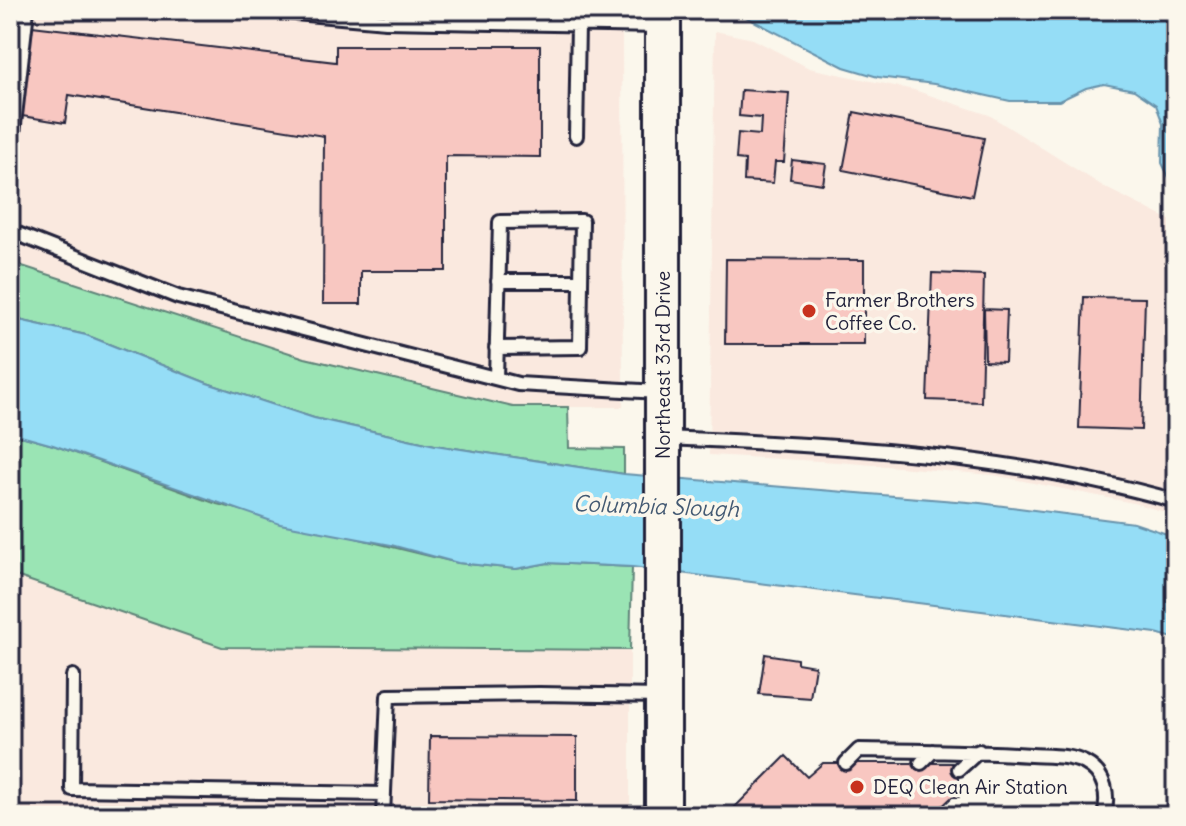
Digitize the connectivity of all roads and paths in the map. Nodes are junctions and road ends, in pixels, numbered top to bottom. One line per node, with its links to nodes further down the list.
1 (27, 10): 6 (lane)
2 (261, 10): 4 (lane)
3 (663, 18): 4 (lane); 12 (main road, Northeast 33rd Drive)
4 (578, 25): 5 (lane)
5 (576, 136)
6 (10, 160)
7 (10, 231): 11 (lane)
8 (498, 281): 9 (lane); 9 (lane); 10 (lane)
9 (581, 281): 10 (lane)
10 (496, 348): 11 (lane)
11 (496, 378): 12 (lane)
12 (664, 393): 13 (main road, Northeast 33rd Drive)
13 (664, 446): 14 (lane); 16 (main road, Northeast 33rd Drive)
14 (1176, 501)
15 (73, 676): 24 (lane)
16 (663, 696): 24 (lane); 26 (main road, Northeast 33rd Drive)
17 (899, 751): 18 (lane); 20 (lane); 21 (lane)
18 (933, 751): 19 (lane); 22 (lane)
19 (979, 751): 23 (lane); 27 (lane)
20 (846, 763)
21 (885, 763)
22 (921, 763)
23 (959, 769)
24 (384, 794): 25 (lane)
25 (383, 816)
26 (663, 816)
27 (1104, 816)

